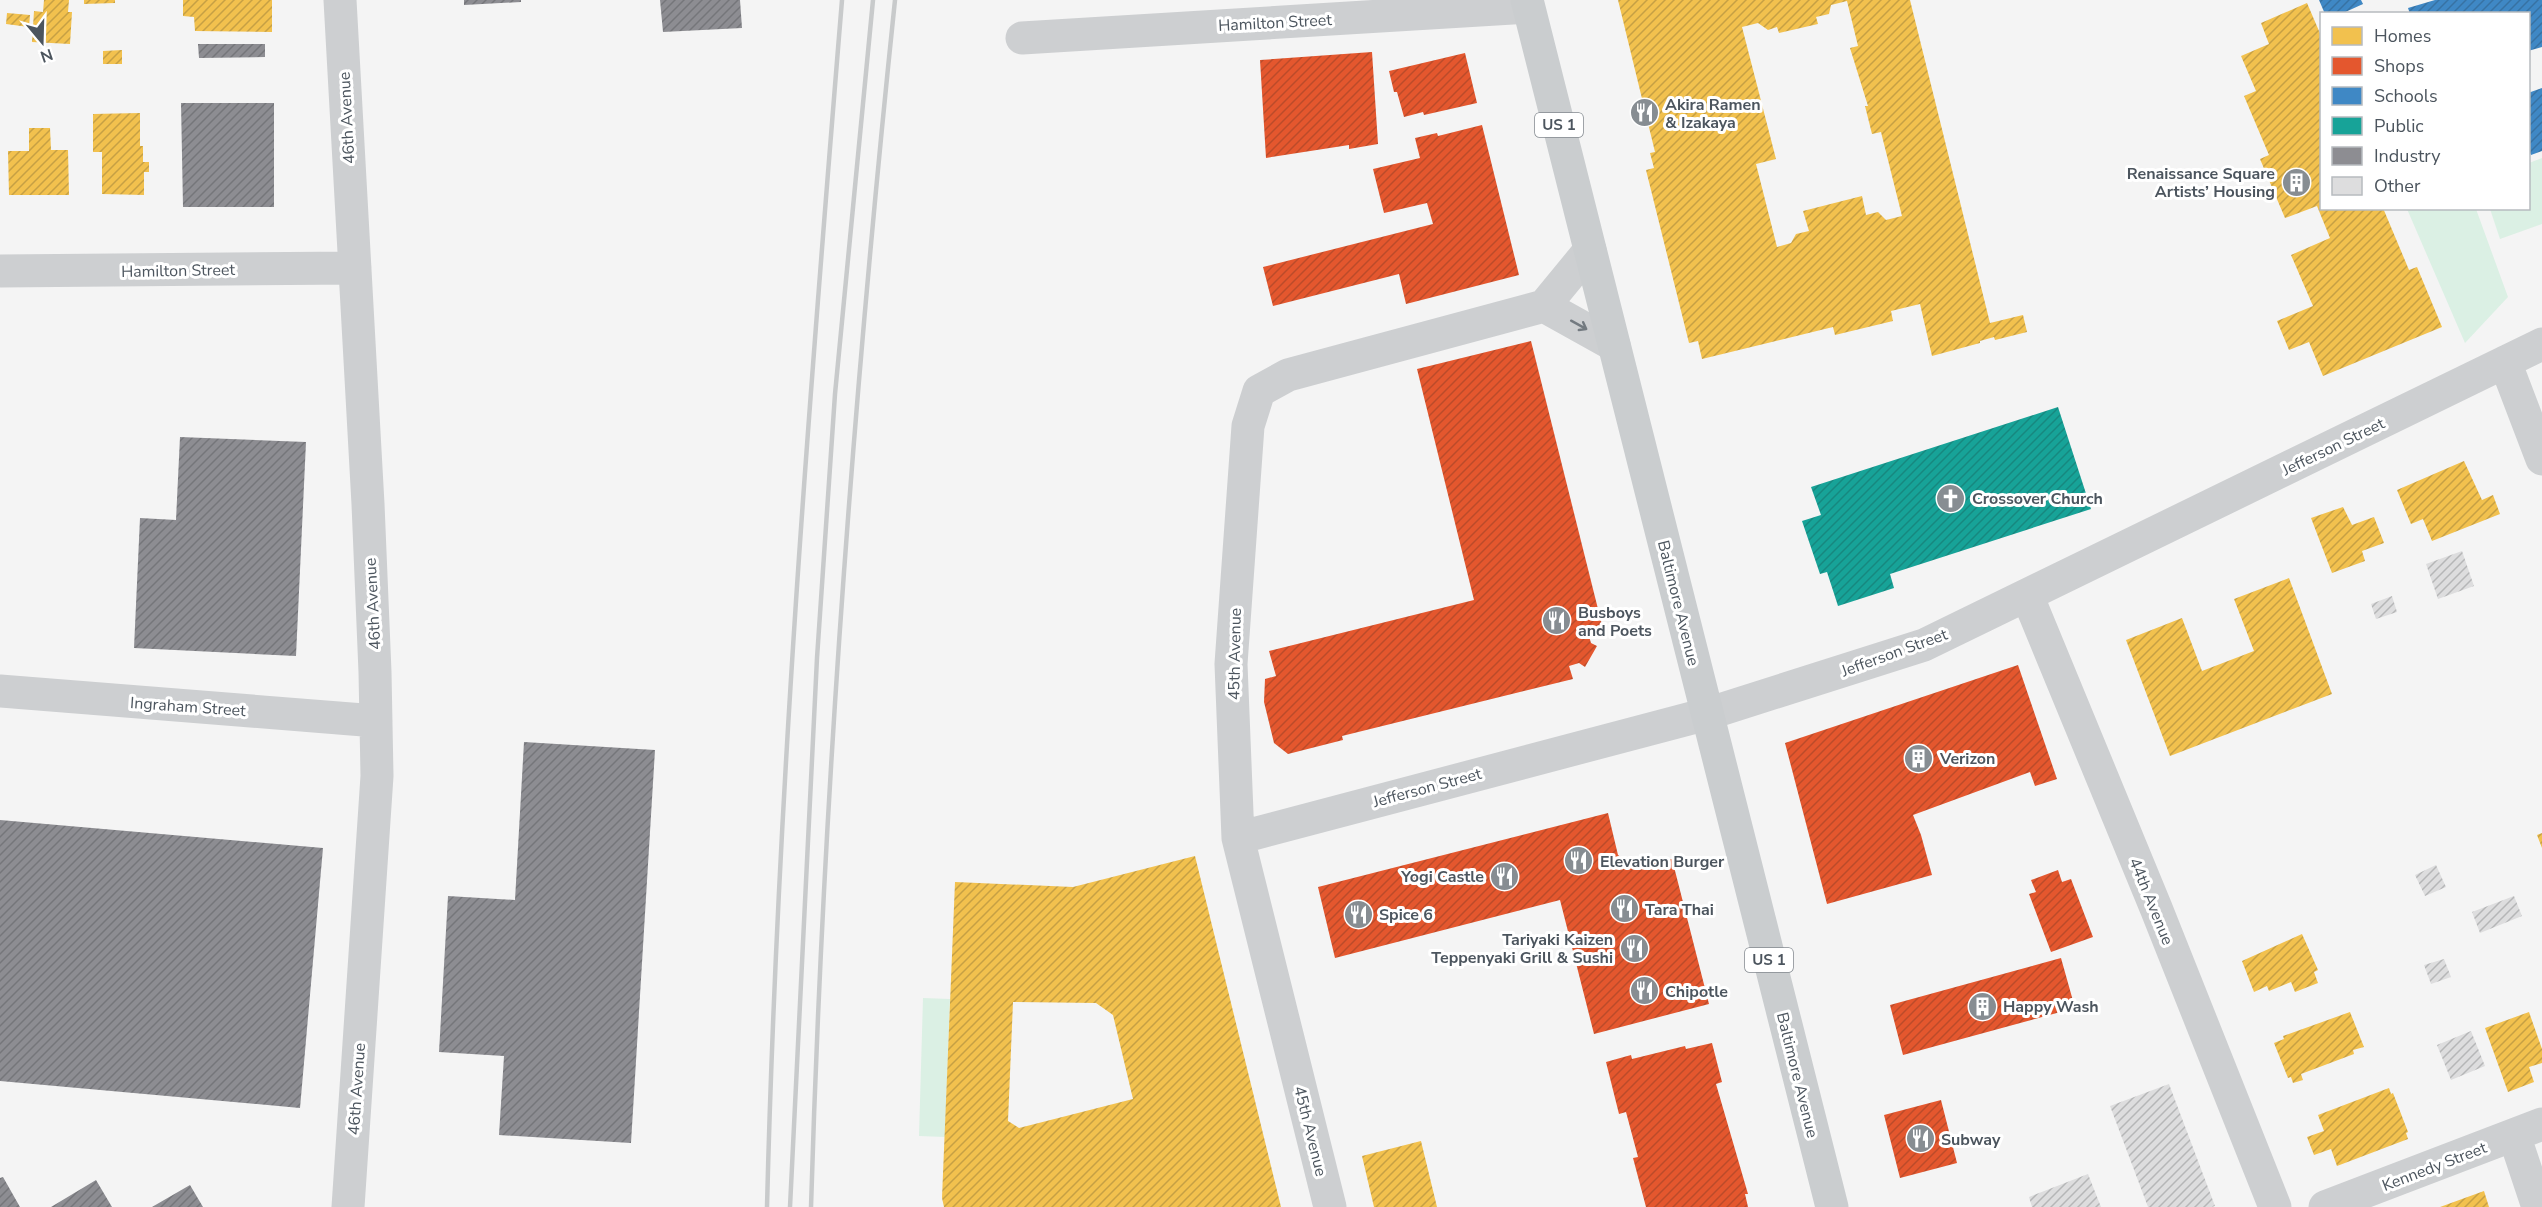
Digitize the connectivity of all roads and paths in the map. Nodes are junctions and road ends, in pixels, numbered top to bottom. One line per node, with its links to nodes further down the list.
1 (339, 0): 5 (street, 46th Avenue)
2 (1528, 3): 3 (street, Hamilton Street); 4 (main road, Baltimore Avenue / US 1)
3 (1022, 38)
4 (1590, 250): 7 (street); 9 (main road, Baltimore Avenue / US 1)
5 (355, 268): 6 (street, Hamilton Street); 15 (street, 46th Avenue)
6 (0, 271)
7 (1544, 306): 9 (street, one-way to 9); 16 (street, 45th Avenue)
8 (2542, 344): 10 (street, Jefferson Street)
9 (1614, 345): 14 (main road, Baltimore Avenue / US 1)
10 (2505, 362): 11 (street); 12 (street, Jefferson Street)
11 (2542, 459)
12 (2027, 596): 14 (street, Jefferson Street); 21 (street, 44th Avenue)
13 (0, 691): 15 (street, Ingraham Street)
14 (1707, 714): 16 (street, Jefferson Street); 20 (main road, Baltimore Avenue / US 1)
15 (376, 721): 18 (street, 46th Avenue)
16 (1238, 838): 19 (street, 45th Avenue)
17 (2528, 1129): 22 (street, Kennedy Street); 23 (street)
18 (348, 1207)
19 (1330, 1207)
20 (1832, 1207)
21 (2275, 1207)
22 (2325, 1207)
23 (2538, 1207)

